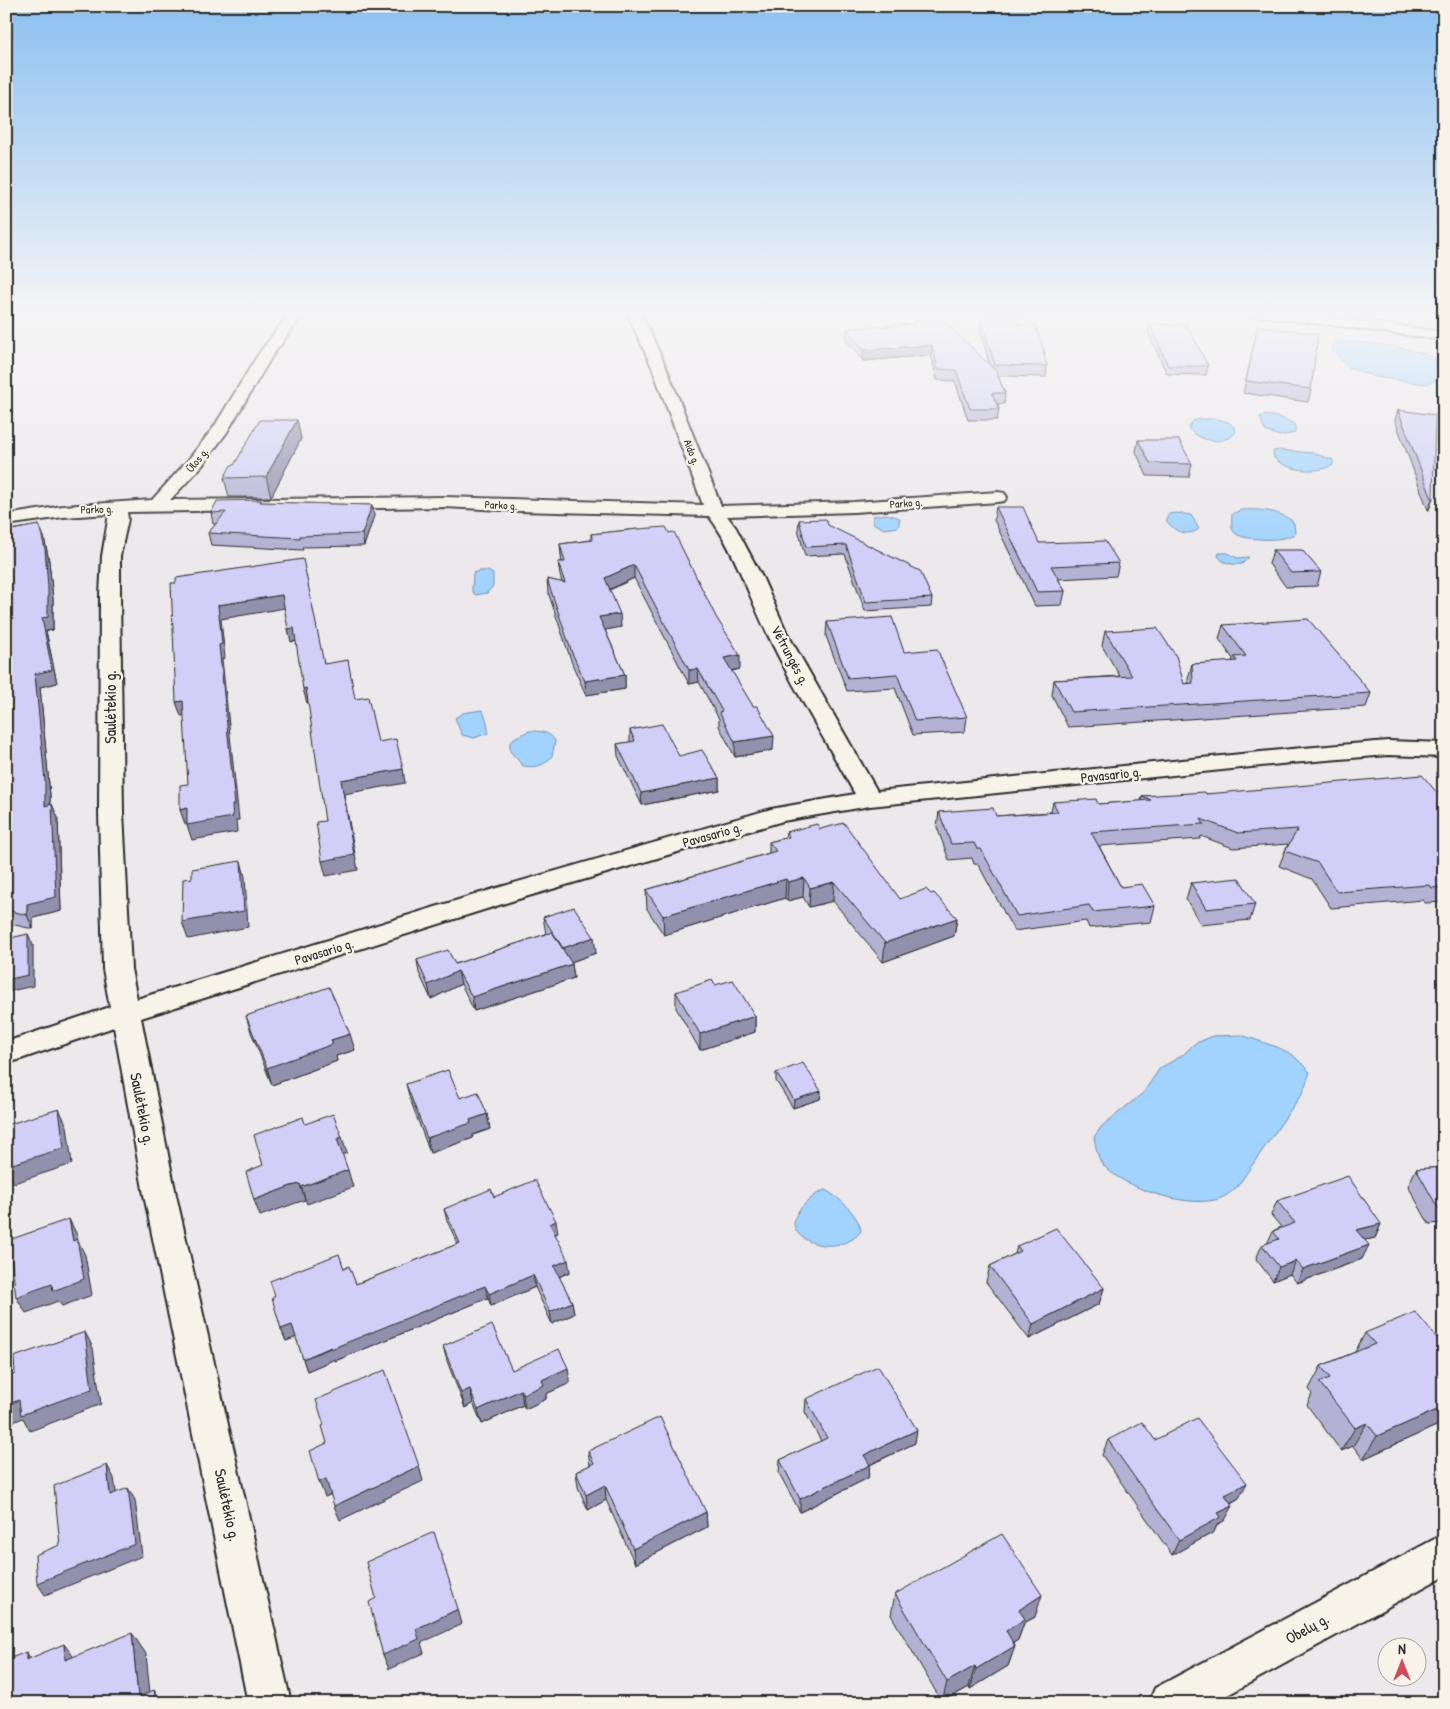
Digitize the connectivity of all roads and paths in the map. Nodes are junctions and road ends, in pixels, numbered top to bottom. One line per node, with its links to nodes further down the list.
1 (244, 391): 4 (street, Ūlos g.)
2 (668, 391): 6 (street, Aido g.)
3 (998, 497): 6 (street, Parko g.)
4 (158, 505): 5 (street, Parko g.); 6 (street, Parko g.)
5 (113, 509): 7 (street, Parko g.); 10 (street, Saulėtekio g.)
6 (714, 511): 9 (street, Vėtrungės g.)
7 (6, 520)
8 (1444, 750): 9 (street, Pavasario g.)
9 (870, 799): 10 (street, Pavasario g.)
10 (124, 1013): 11 (street, Pavasario g.); 13 (street, Saulėtekio g.)
11 (6, 1053)
12 (1444, 1554): 14 (street, Obelų g.)
13 (270, 1703)
14 (1170, 1703)

